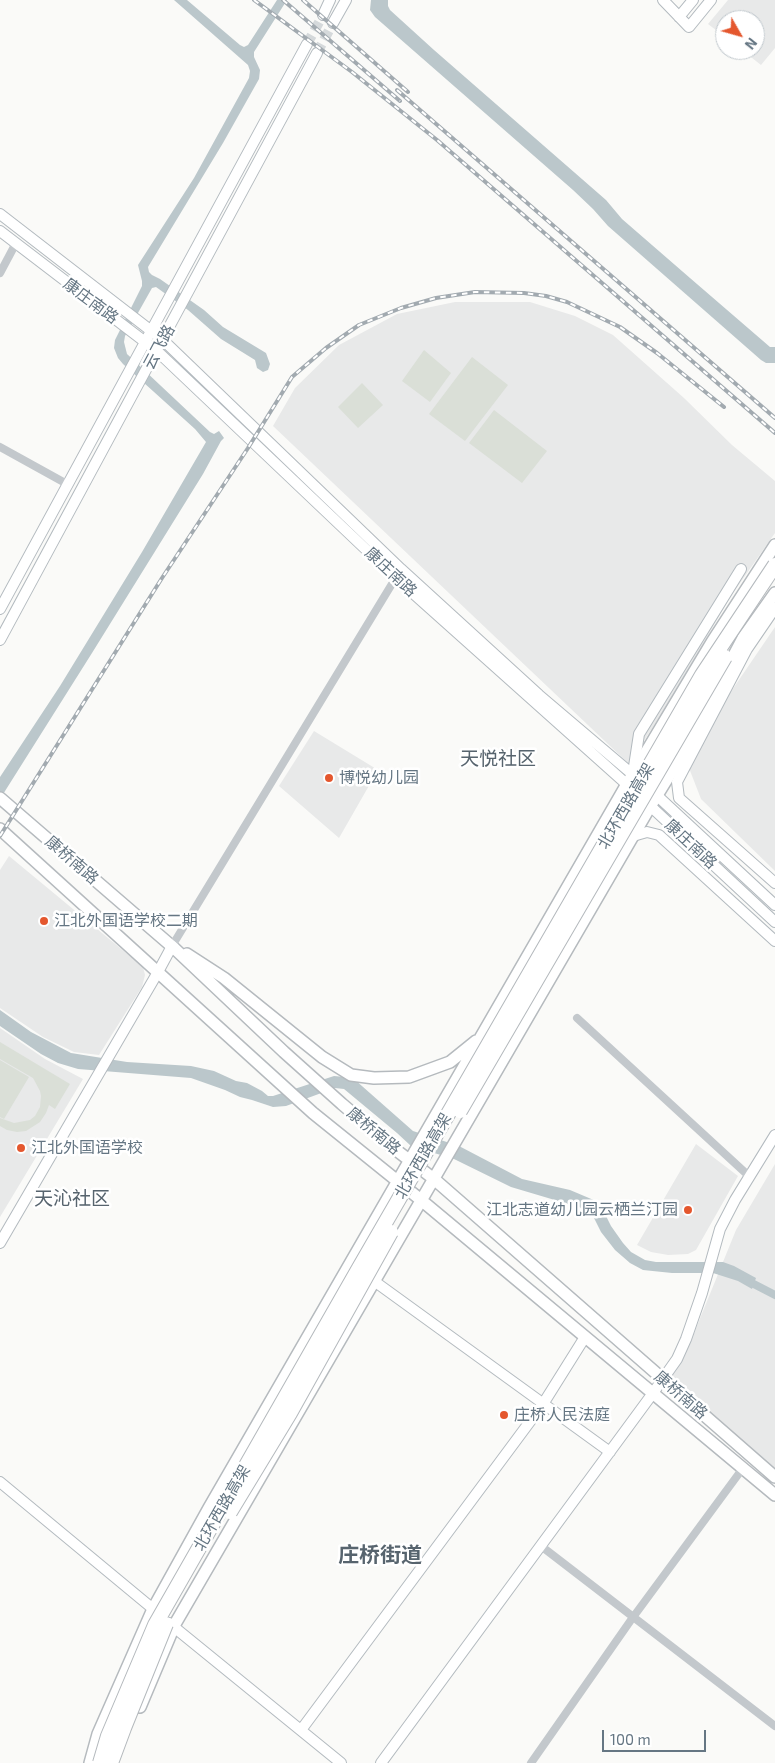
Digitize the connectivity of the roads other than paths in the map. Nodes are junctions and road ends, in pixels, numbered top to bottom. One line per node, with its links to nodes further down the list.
1 (330, 0): 6 (main road)
2 (346, 0): 9 (main road)
3 (663, 0): 8 (main road)
4 (711, 0): 7 (main road)
5 (689, 2): 7 (main road); 8 (main road)
6 (323, 15)
7 (698, 15): 8 (main road)
8 (680, 17)
9 (333, 23)
10 (306, 44): 16 (main road, 云飞路)
11 (317, 53): 17 (main road, 云飞路)
12 (0, 214): 16 (main road, 康庄南路)
13 (0, 231): 14 (main road, 康庄南路)
14 (16, 243): 15 (street); 18 (main road, 康庄南路)
15 (0, 273)
16 (151, 330): 17 (main road, 康庄南路); 18 (main road, 云飞路)
17 (163, 340): 19 (main road, 云飞路); 25 (main road, 康庄南路)
18 (145, 342): 19 (main road, 康庄南路); 21 (main road, 云飞路)
19 (157, 351): 25 (main road, 康庄南路); 30 (main road, 云飞路)
20 (0, 447): 21 (street)
21 (67, 484): 29 (main road, 云飞路)
22 (775, 545): 31 (main road)
23 (775, 565): 71 (highway, 北环西路高架, bridge)
24 (741, 569): 31 (main road)
25 (399, 573): 31 (main road, 康庄南路); 42 (street)
26 (775, 581): 72 (highway, 北环西路高架, bridge)
27 (775, 593): 32 (main road)
28 (775, 608): 33 (main road)
29 (0, 609)
30 (0, 640)
31 (630, 779): 32 (main road, 康庄南路); 35 (main road, 康庄南路); 45 (main road)
32 (657, 795): 33 (main road); 35 (main road); 39 (main road, 康庄南路)
33 (679, 798): 38 (main road)
34 (2, 800): 42 (main road, 康桥南路)
35 (651, 805): 37 (main road); 40 (main road, 康庄南路)
36 (0, 829): 43 (main road, 康桥南路)
37 (633, 836): 41 (main road); 48 (main road)
38 (775, 883)
39 (775, 905)
40 (775, 922)
41 (775, 942)
42 (173, 947): 43 (main road); 45 (main road); 47 (main road, 康桥南路)
43 (158, 972): 50 (main road, 康桥南路); 52 (main road)
44 (577, 1018): 49 (street)
45 (481, 1037): 47 (main road)
46 (775, 1135): 49 (main road)
47 (412, 1156): 48 (main road, 康桥南路); 50 (main road)
48 (436, 1174): 51 (main road); 55 (main road, 康桥南路)
49 (750, 1177): 55 (main road)
50 (397, 1182): 51 (main road, 康桥南路); 65 (main road)
51 (421, 1200): 53 (main road); 54 (main road, 康桥南路)
52 (0, 1243)
53 (374, 1281): 57 (main road); 67 (main road)
54 (586, 1337): 56 (main road, 康桥南路); 57 (main road)
55 (663, 1379): 56 (main road); 60 (main road, 康桥南路)
56 (653, 1393): 58 (main road); 59 (main road, 康桥南路)
57 (543, 1404): 58 (main road); 69 (main road)
58 (610, 1452): 64 (main road)
59 (744, 1468): 62 (main road, 康桥南路); 66 (street)
60 (774, 1475): 62 (main road)
61 (0, 1482): 65 (main road)
62 (765, 1486): 63 (main road, 康桥南路)
63 (775, 1495)
64 (541, 1546): 66 (street); 75 (main road)
65 (153, 1609): 67 (main road); 70 (main road)
66 (633, 1617): 68 (street); 76 (street)
67 (174, 1626): 69 (main road); 73 (main road)
68 (775, 1726)
69 (301, 1730): 74 (main road)
70 (90, 1763)
71 (100, 1763)
72 (111, 1763)
73 (116, 1763)
74 (341, 1763)
75 (381, 1763)
76 (531, 1763)

